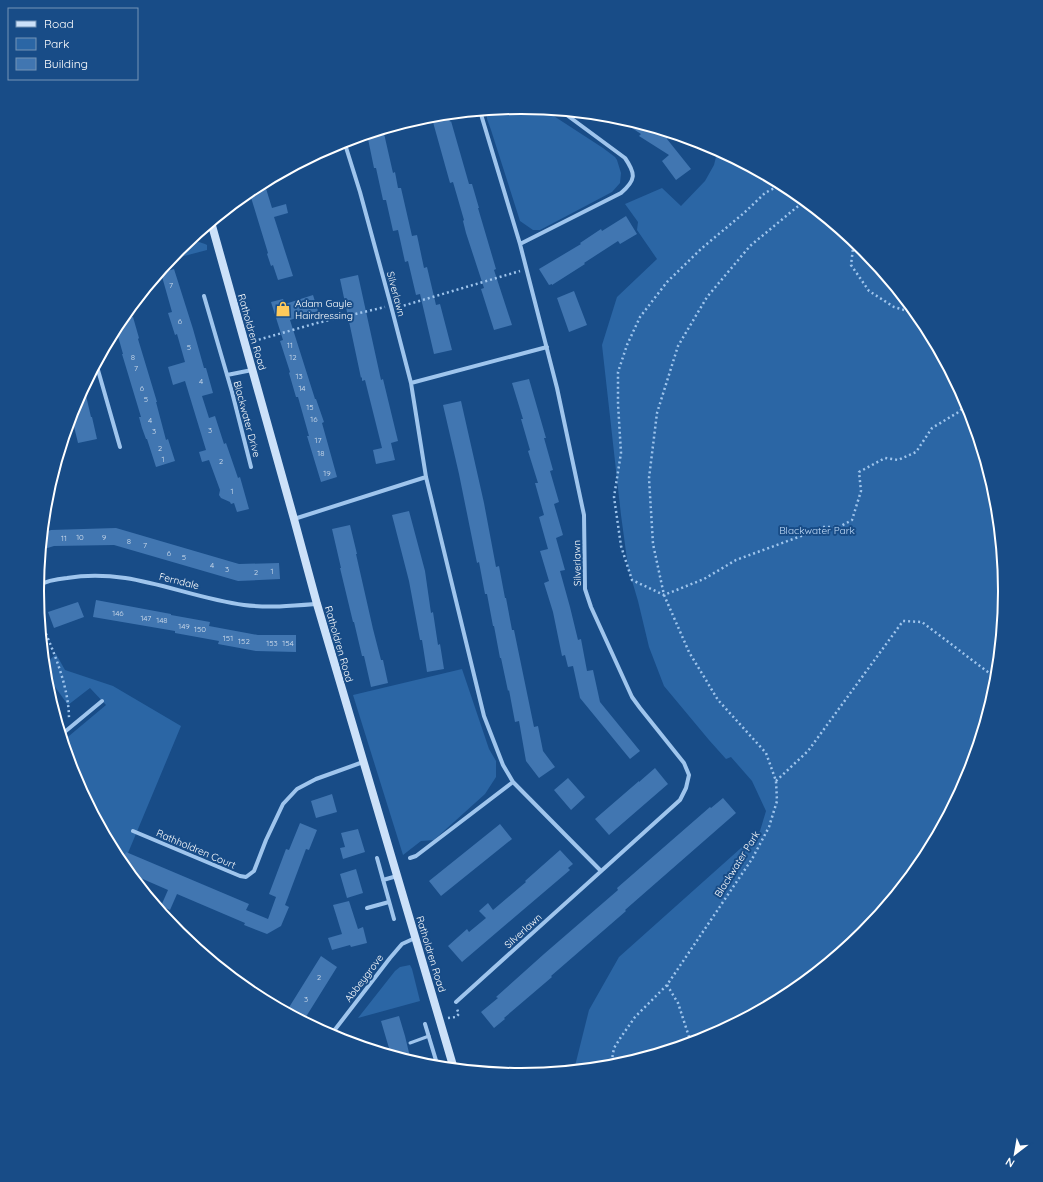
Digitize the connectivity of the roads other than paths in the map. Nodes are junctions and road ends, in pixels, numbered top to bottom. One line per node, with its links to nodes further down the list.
1 (481, 116): 5 (street, Silverlawn)
2 (569, 117): 5 (street)
3 (346, 147): 11 (street, Silverlawn)
4 (213, 227): 9 (street, Ratholdren Road)
5 (520, 244): 7 (street, Silverlawn)
6 (204, 296): 10 (street, Blackwater Drive)
7 (547, 347): 11 (street); 25 (street, Silverlawn)
8 (98, 370): 12 (street)
9 (252, 370): 10 (street, Blackwater Drive); 15 (street, Ratholdren Road)
10 (227, 375): 13 (street, Blackwater Drive)
11 (411, 383): 14 (street, Silverlawn)
12 (120, 447)
13 (251, 467)
14 (426, 477): 15 (street); 21 (street, Silverlawn)
15 (294, 519): 17 (street, Ratholdren Road)
16 (44, 582): 17 (street, Ferndale)
17 (317, 604): 20 (street, Ratholdren Road)
18 (102, 701): 19 (street)
19 (65, 732)
20 (363, 762): 22 (street, Rathholdren Court); 26 (street, Ratholdren Road)
21 (513, 782): 24 (street); 25 (street, Silverlawn)
22 (133, 831)
23 (377, 858): 27 (street)
24 (410, 858)
25 (601, 871): 32 (street, Silverlawn)
26 (397, 876): 27 (street); 31 (street, Ratholdren Road)
27 (383, 880): 28 (street)
28 (389, 902): 29 (street); 30 (street)
29 (367, 908)
30 (394, 918)
31 (415, 938): 34 (street, Abbeygrove); 38 (street, Ratholdren Road)
32 (456, 1002)
33 (425, 1024): 35 (street)
34 (335, 1030)
35 (429, 1036): 36 (lane); 37 (street)
36 (410, 1042)
37 (436, 1060)
38 (452, 1063)

